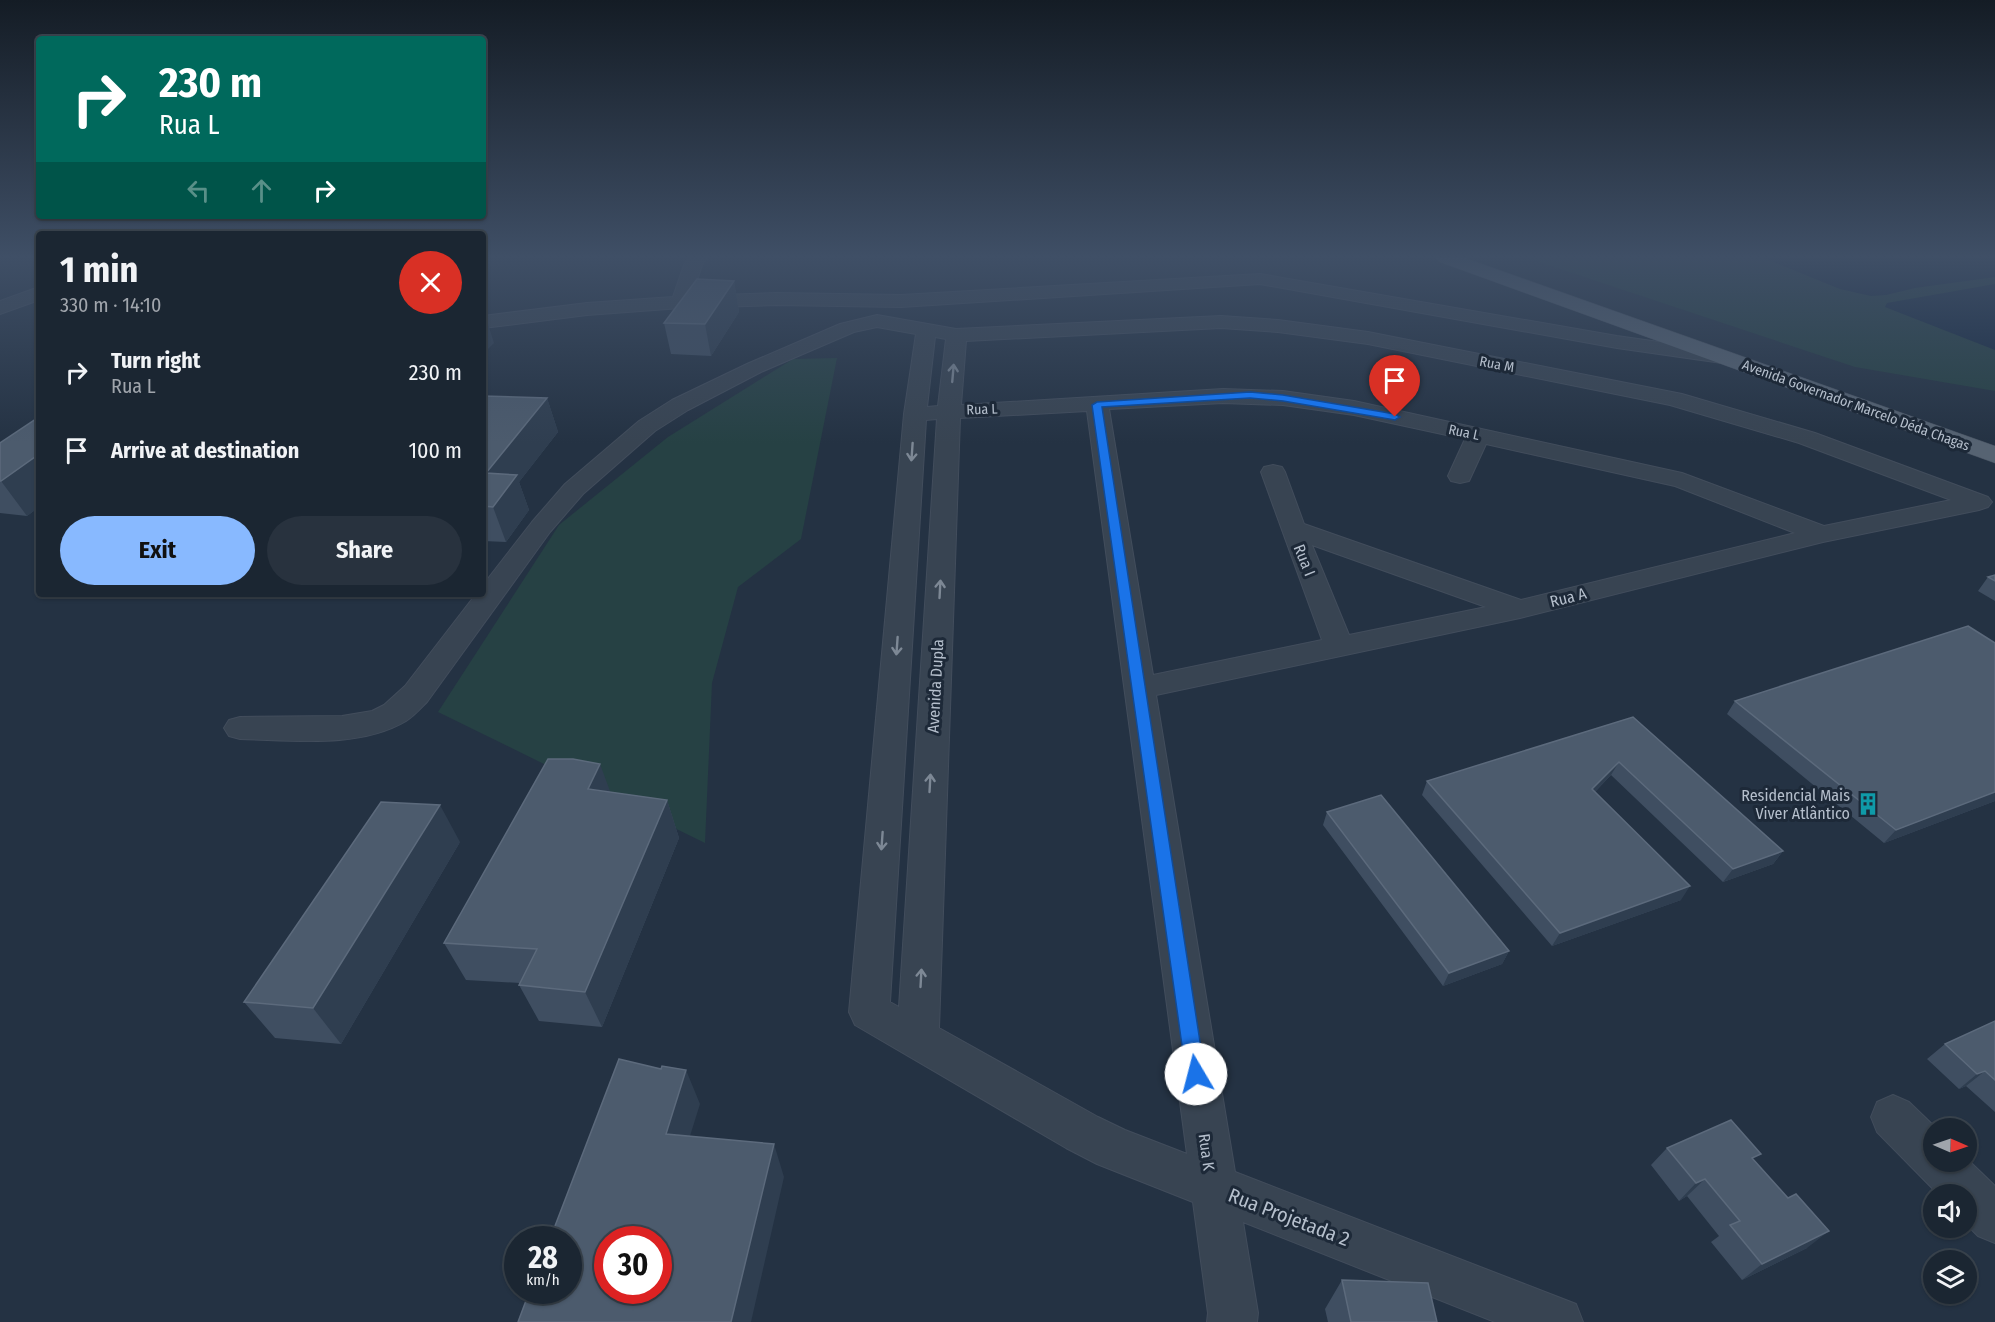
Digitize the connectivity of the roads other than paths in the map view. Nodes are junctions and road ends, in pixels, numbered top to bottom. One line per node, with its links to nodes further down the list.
1 (502, 320): 6 (street)
2 (1491, 320): 9 (street)
3 (1618, 320): 9 (main road, Avenida Governador Marcelo Déda Chagas)
4 (1668, 320): 13 (main road, Avenida Governador Marcelo Déda Chagas)
5 (877, 321): 7 (street, Rua M); 24 (street)
6 (486, 322)
7 (926, 331): 8 (street, Rua M); 12 (street)
8 (956, 335): 11 (street, Avenida Dupla, one-way to 8); 18 (street, Rua M)
9 (1722, 357): 15 (main road, Avenida Governador Marcelo Déda Chagas)
10 (1097, 405): 11 (street, Rua L); 14 (street, Rua L); 23 (street, Rua K)
11 (949, 411): 12 (street, Rua L); 25 (street, Avenida Dupla, one-way to 11)
12 (915, 414): 25 (street, Rua Projetada 2, one-way to 25)
13 (1995, 434)
14 (1478, 435): 17 (street); 20 (street, Rua L)
15 (1995, 455)
16 (1273, 472): 19 (street, Rua I)
17 (1460, 476)
18 (1987, 501): 20 (street, Rua A)
19 (1293, 529): 21 (street); 22 (street, Rua I)
20 (1822, 534): 21 (street, Rua A)
21 (1520, 609): 22 (street, Rua A)
22 (1339, 646): 23 (street, Rua A)
23 (1139, 688): 29 (street, Rua K)
24 (240, 728)
25 (918, 1036): 29 (street, Rua Projetada 2)
26 (1893, 1117): 27 (street)
27 (1923, 1147)
28 (1948, 1172): 30 (street)
29 (1213, 1188): 31 (street, Rua K); 32 (street, Rua Projetada 2)
30 (1995, 1219)
31 (1232, 1322)
32 (1558, 1322)

